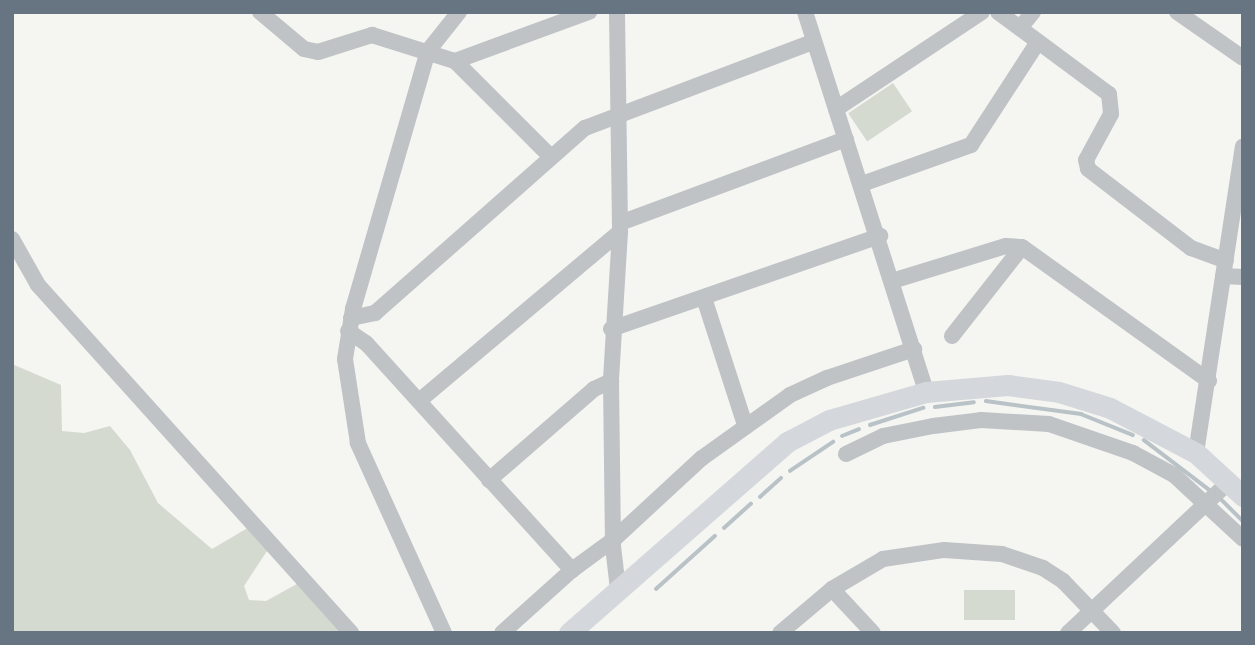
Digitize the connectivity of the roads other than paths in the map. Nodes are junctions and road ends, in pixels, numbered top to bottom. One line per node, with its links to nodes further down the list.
1 (260, 12): 13 (street)
2 (459, 12): 13 (street)
3 (589, 12): 15 (street)
4 (617, 12): 17 (street)
5 (804, 12): 11 (street)
6 (982, 12): 16 (street)
7 (998, 12): 10 (street)
8 (1033, 12): 10 (street)
9 (1177, 12): 14 (street)
10 (1020, 28): 12 (street)
11 (813, 42): 16 (street); 17 (street)
12 (1038, 42): 21 (street); 26 (street)
13 (428, 51): 15 (street); 30 (street)
14 (1243, 58)
15 (455, 61): 20 (street)
16 (836, 109): 18 (street)
17 (620, 112): 20 (street); 22 (street)
18 (846, 139): 21 (street); 22 (street)
19 (1243, 147): 26 (street)
20 (550, 156): 30 (street)
21 (862, 184): 23 (street)
22 (620, 227): 31 (street); 37 (street)
23 (880, 236): 28 (street); 29 (street)
24 (12, 239): 49 (street)
25 (1022, 247): 28 (street); 32 (street); 35 (street)
26 (1224, 269): 27 (street); 35 (street)
27 (1243, 277)
28 (892, 281): 33 (street)
29 (704, 298): 31 (street); 38 (street)
30 (350, 325): 37 (street); 50 (street)
31 (611, 329): 34 (street)
32 (952, 336)
33 (914, 349): 36 (street); 38 (street)
34 (611, 381): 41 (street); 44 (street)
35 (1209, 381): 39 (street)
36 (926, 392): 39 (main road); 46 (main road)
37 (419, 401): 41 (street)
38 (745, 425): 44 (street)
39 (1196, 453): 42 (main road)
40 (846, 454): 42 (street)
41 (489, 480): 45 (street)
42 (1222, 494): 43 (street); 48 (street)
43 (1243, 540)
44 (613, 543): 45 (street); 46 (street)
45 (572, 570): 51 (street)
46 (616, 585): 52 (main road)
47 (832, 589): 48 (street); 53 (street); 54 (street)
48 (1092, 611): 55 (street); 56 (street)
49 (351, 633)
50 (444, 633)
51 (502, 633)
52 (569, 633)
53 (780, 633)
54 (873, 633)
55 (1068, 633)
56 (1113, 633)

